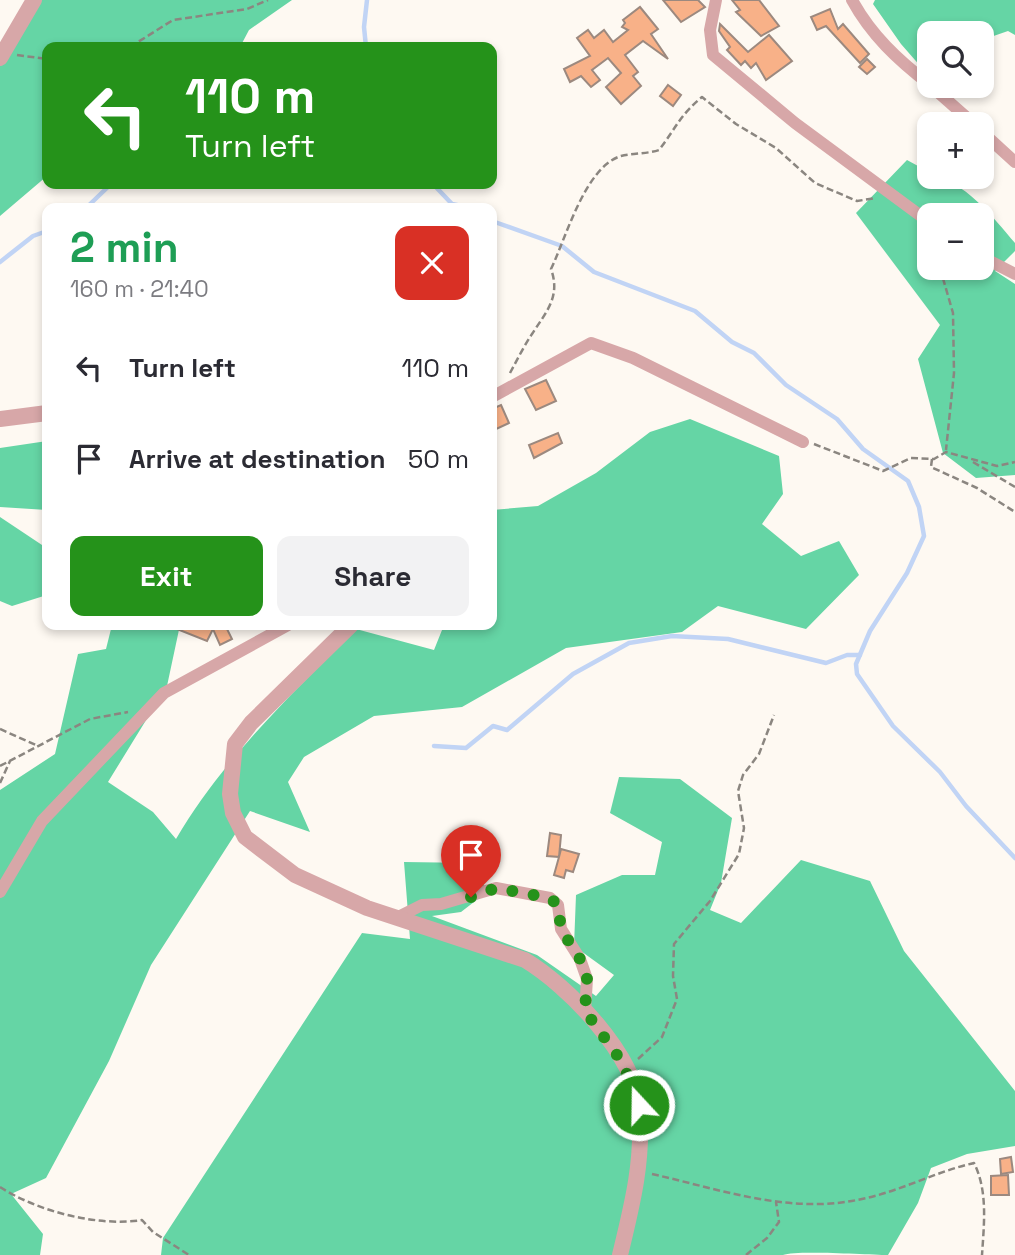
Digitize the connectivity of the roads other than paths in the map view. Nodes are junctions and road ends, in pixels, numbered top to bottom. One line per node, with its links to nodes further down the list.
1 (34, 0): 4 (street)
2 (716, 0): 10 (street)
3 (852, 0): 5 (street)
4 (2, 55)
5 (917, 75)
6 (945, 98): 7 (street)
7 (960, 112)
8 (994, 143): 9 (street)
9 (1015, 162)
10 (917, 213)
11 (994, 263): 12 (street)
12 (1015, 274)
13 (497, 394): 16 (street)
14 (42, 414): 15 (street)
15 (0, 419)
16 (803, 442)
17 (279, 630): 19 (street)
18 (346, 630): 20 (street)
19 (0, 892)
20 (398, 917): 21 (street); 21 (street)
21 (585, 1011): 22 (street)
22 (620, 1255)

